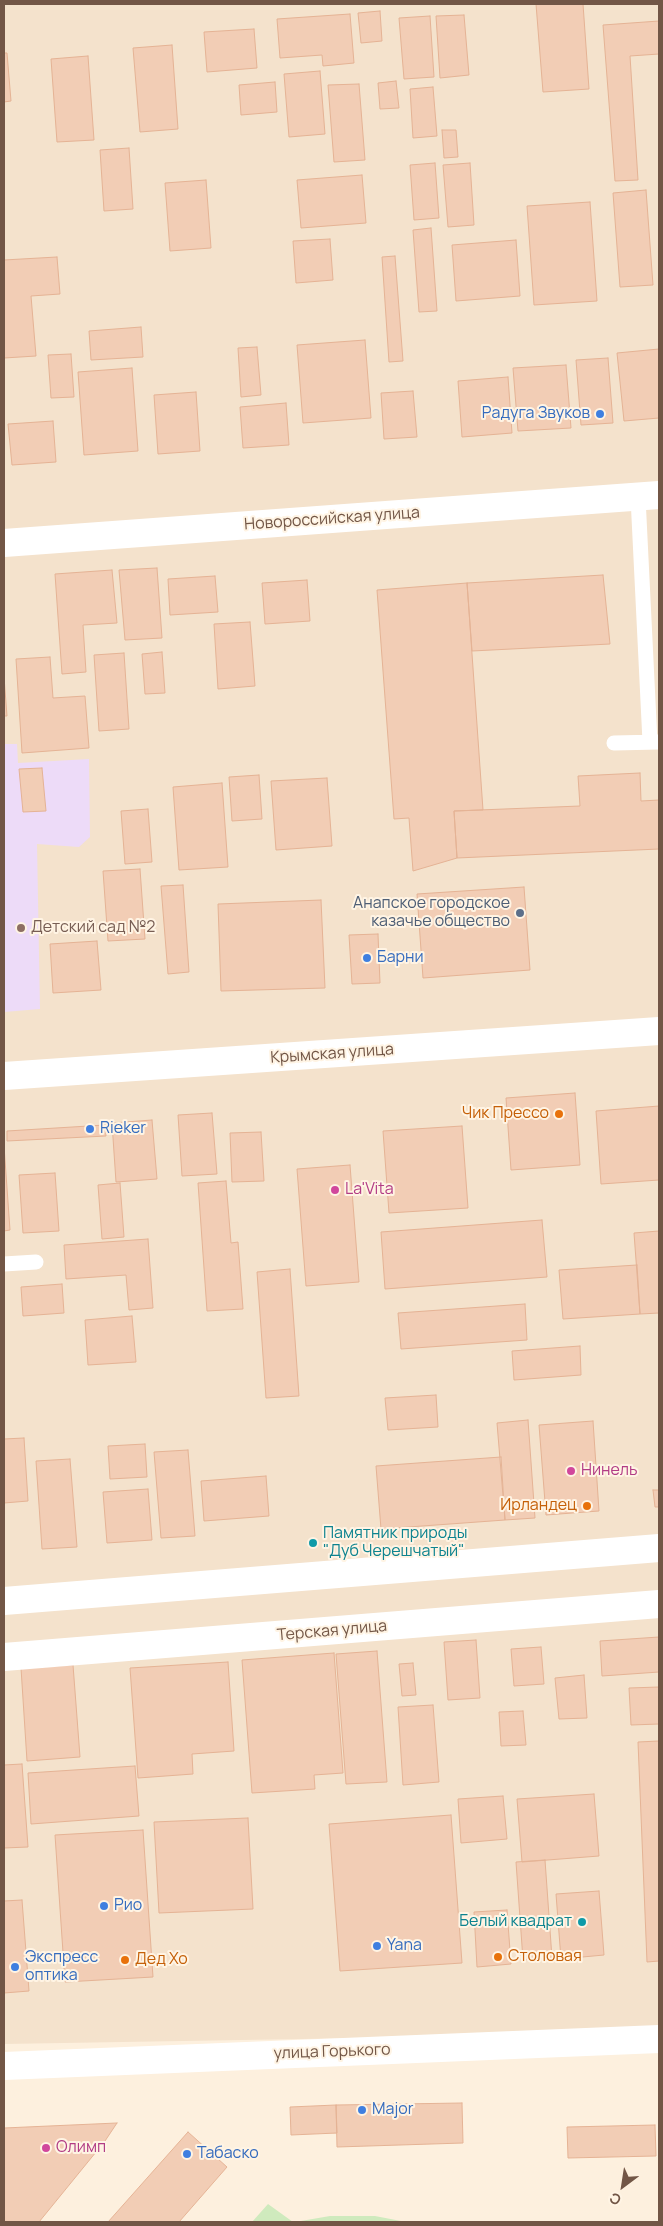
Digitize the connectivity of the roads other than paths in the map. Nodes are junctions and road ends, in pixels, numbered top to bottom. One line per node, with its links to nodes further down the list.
1 (648, 496): 2 (street, Новороссийская улица); 3 (lane)
2 (4, 543)
3 (655, 742): 4 (lane)
4 (614, 743)
5 (659, 1031): 6 (street, Крымская улица)
6 (4, 1076)
7 (36, 1262): 8 (lane)
8 (4, 1264)
9 (659, 1548): 10 (street)
10 (4, 1601)
11 (659, 1604): 12 (street, Терская улица)
12 (4, 1658)
13 (659, 2039): 14 (street, улица Горького)
14 (4, 2066)

